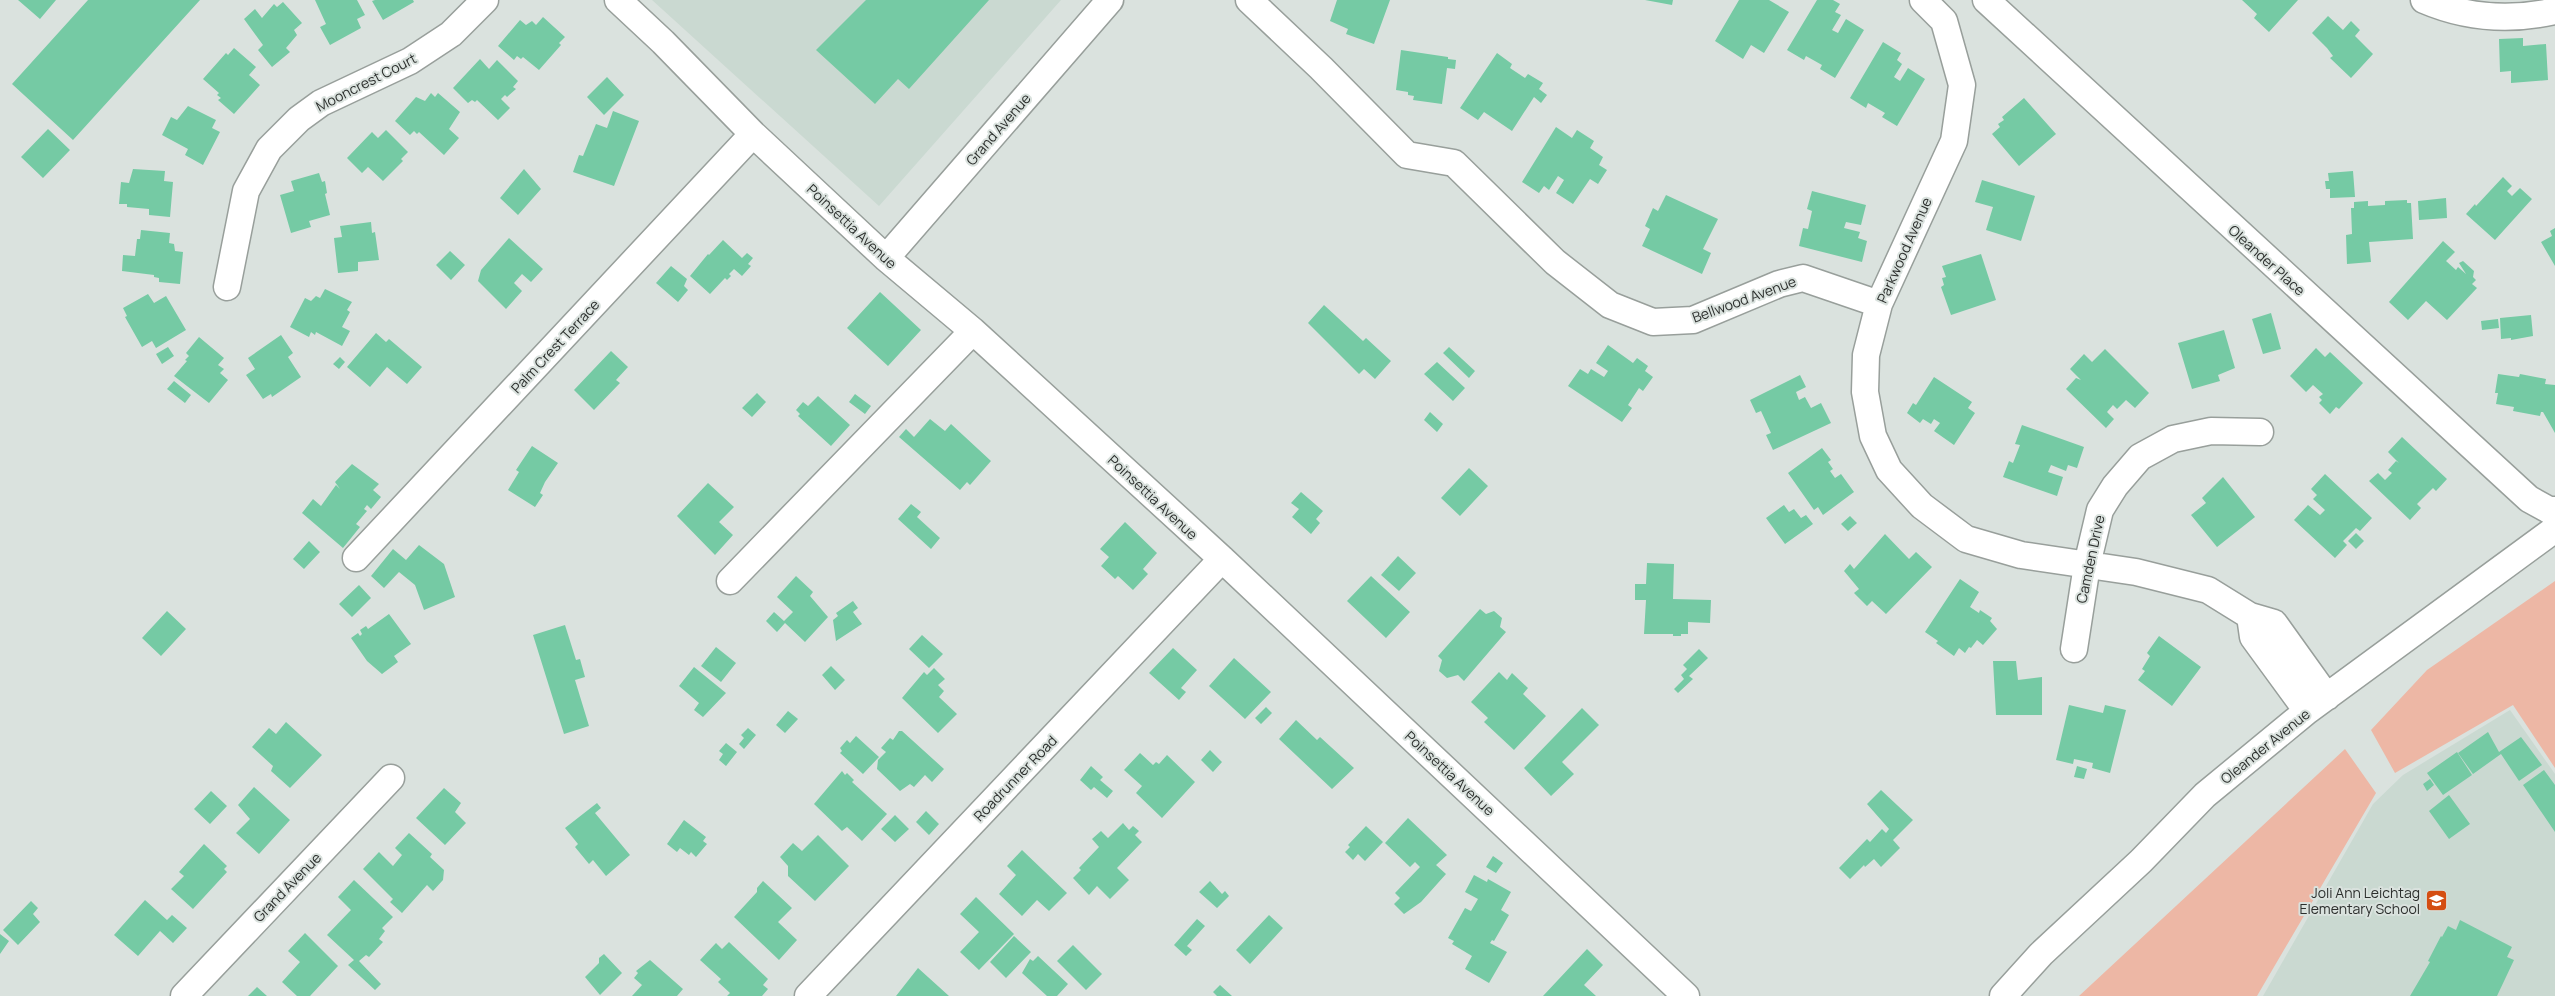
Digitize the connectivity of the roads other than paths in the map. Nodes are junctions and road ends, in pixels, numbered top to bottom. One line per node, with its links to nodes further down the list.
1 (485, 0): 11 (street, Mooncrest Court)
2 (618, 0): 9 (street, Poinsettia Avenue)
3 (1110, 0): 10 (street, Grand Avenue)
4 (1249, 0): 12 (street, Bellwood Avenue)
5 (1923, 0): 12 (street, Parkwood Avenue)
6 (1986, 0): 15 (street, Oleander Place)
7 (2424, 0): 8 (street)
8 (2555, 11)
9 (753, 134): 10 (street, Poinsettia Avenue); 17 (street, Palm Crest Terrace)
10 (886, 258): 13 (street, Poinsettia Avenue)
11 (227, 287)
12 (1879, 304): 19 (street, Parkwood Avenue)
13 (973, 331): 18 (street, Poinsettia Avenue); 20 (street)
14 (2260, 432): 19 (street, Camden Drive)
15 (2555, 510)
16 (2555, 529): 22 (street, Oleander Avenue)
17 (356, 558)
18 (1222, 559): 25 (street, Roadrunner Road); 26 (street, Poinsettia Avenue)
19 (2087, 565): 21 (street, Camden Drive); 22 (street, Parkwood Avenue)
20 (730, 581)
21 (2074, 649)
22 (2317, 704): 27 (street, Oleander Avenue)
23 (391, 778): 24 (street, Grand Avenue)
24 (184, 996)
25 (808, 996)
26 (1686, 996)
27 (2003, 996)

